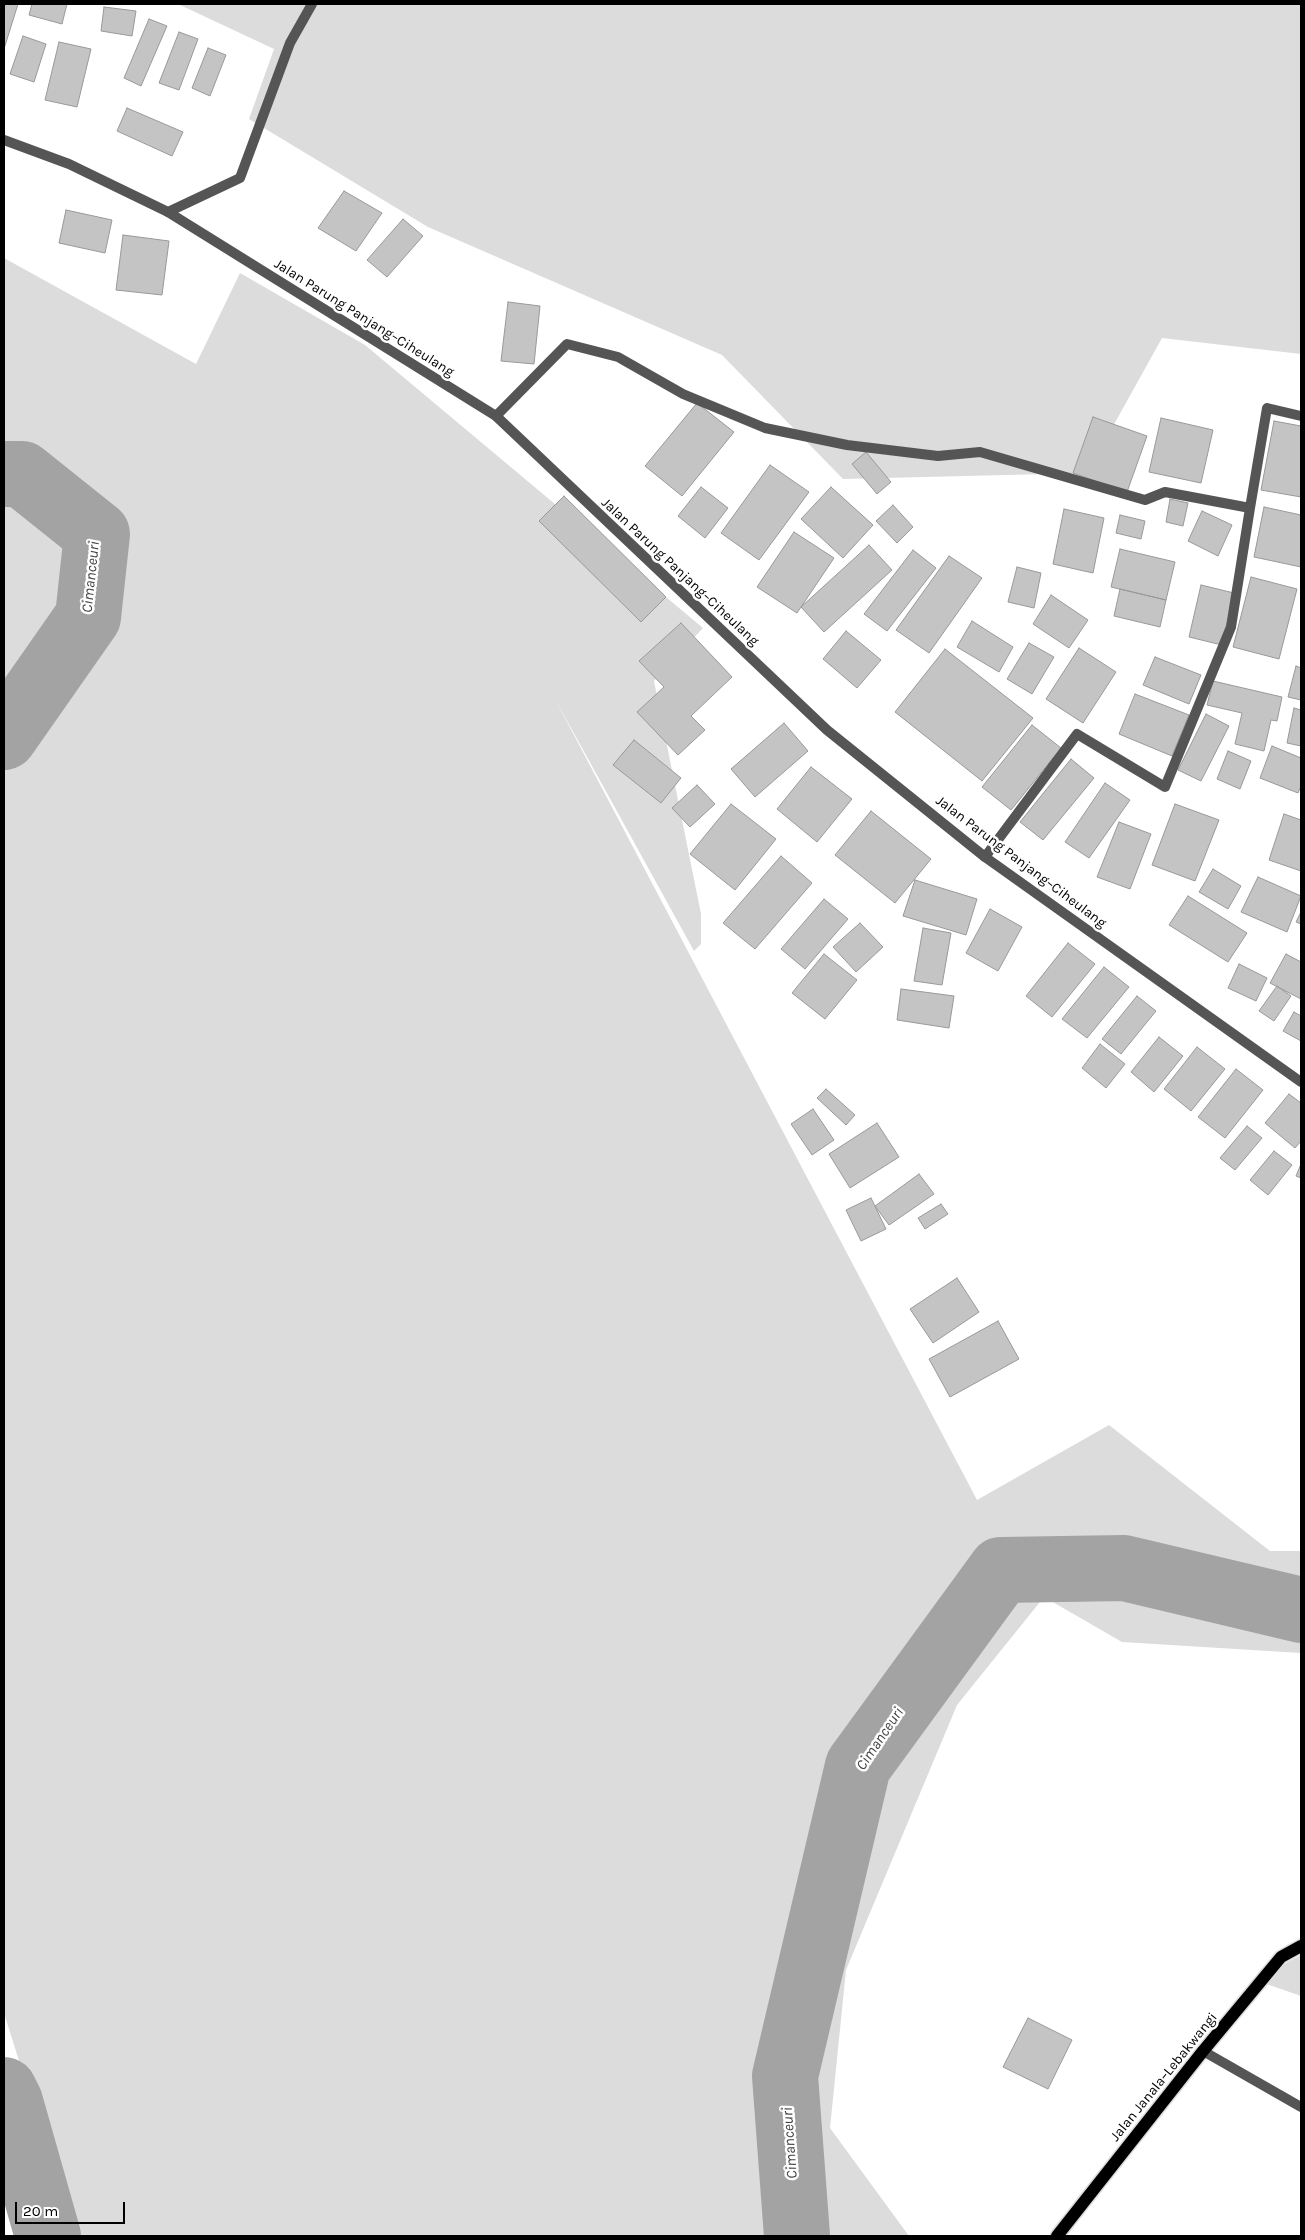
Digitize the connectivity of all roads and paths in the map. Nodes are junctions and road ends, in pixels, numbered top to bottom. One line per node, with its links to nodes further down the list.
1 (312, 4): 3 (street)
2 (4, 140): 3 (street, Jalan Parung Panjang–Ciheulang)
3 (168, 212): 4 (street, Jalan Parung Panjang–Ciheulang)
4 (496, 416): 6 (street); 7 (street, Jalan Parung Panjang–Ciheulang)
5 (1301, 416): 6 (street)
6 (1250, 508): 7 (street)
7 (986, 857): 8 (street, Jalan Parung Panjang–Ciheulang)
8 (1301, 1082)
9 (1301, 1946): 10 (main road, Jalan Janala–Lebakwangi)
10 (1203, 2051): 11 (street); 12 (main road, Jalan Janala–Lebakwangi)
11 (1301, 2107)
12 (1057, 2236)

